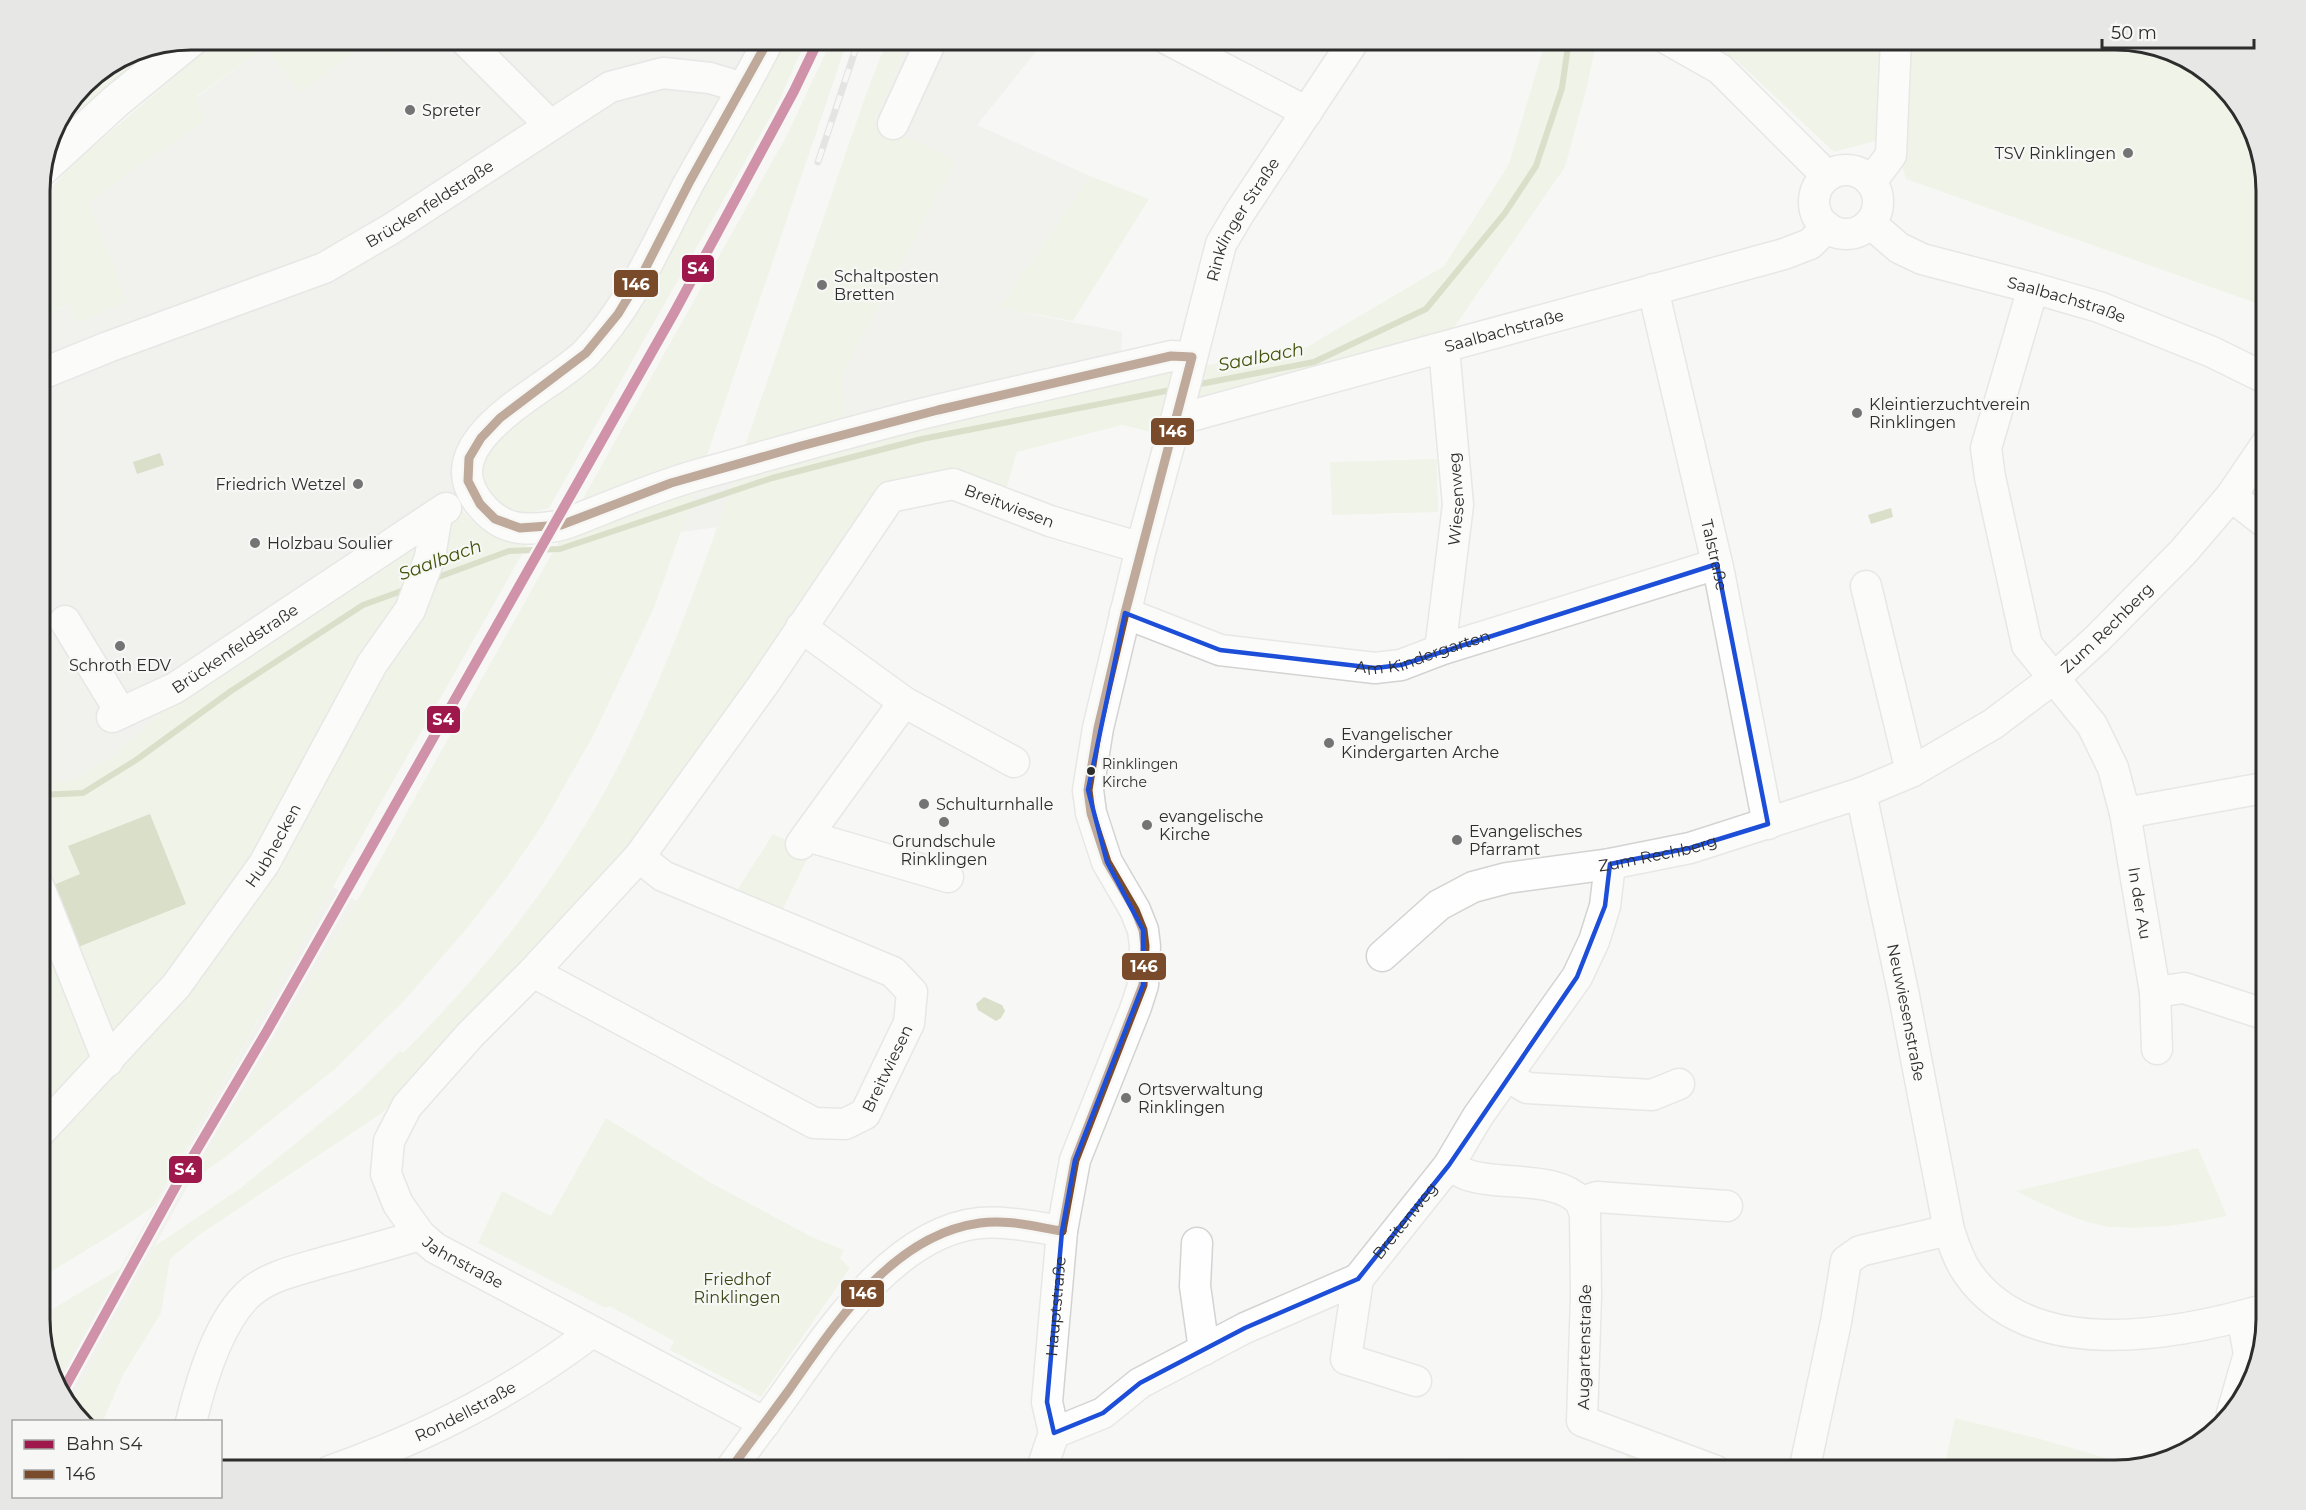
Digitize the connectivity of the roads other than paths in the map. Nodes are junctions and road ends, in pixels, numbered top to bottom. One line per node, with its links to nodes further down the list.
1 (475, 50): 12 (street)
2 (763, 50): 9 (street)
3 (927, 50): 11 (street)
4 (1188, 50): 10 (street)
5 (1348, 50): 10 (street, Rinklinger Straße)
6 (1686, 50): 14 (street)
7 (1896, 50): 15 (street)
8 (178, 51): 13 (main road)
9 (743, 88): 12 (street, Brückenfeldstraße); 26 (street)
10 (1307, 112): 21 (street, Rinklinger Straße)
11 (893, 124)
12 (550, 125): 22 (street, Brückenfeldstraße)
13 (53, 159)
14 (1827, 177): 15 (street); 17 (street)
15 (1871, 182): 16 (street)
16 (1870, 223): 17 (street); 18 (street, Saalbachstraße)
17 (1827, 227): 19 (street, Saalbachstraße)
18 (2033, 288): 23 (street, Saalbachstraße); 37 (street, In der Au)
19 (1653, 289): 20 (street, Saalbachstraße); 31 (street, Talstraße)
20 (1444, 348): 24 (street, Saalbachstraße); 36 (street, Wiesenweg)
21 (1191, 363): 24 (street, Rinklinger Straße); 26 (street)
22 (50, 371)
23 (2256, 374)
24 (1177, 417): 30 (street, Hauptstraße)
25 (2256, 459): 27 (street, Zum Rechberg)
26 (472, 492): 28 (street, Brückenfeldstraße)
27 (2231, 496): 29 (street); 37 (street, Zum Rechberg)
28 (437, 514): 34 (street, Brückenfeldstraße); 54 (street, Hubhecken)
29 (2256, 515)
30 (1141, 548): 33 (street, Hauptstraße); 35 (street, Breitwiesen)
31 (1717, 564): 36 (street, Am Kindergarten); 44 (street, Talstraße)
32 (1866, 586): 40 (street)
33 (1125, 613): 36 (street, Am Kindergarten); 62 (street, Hauptstraße)
34 (65, 621)
35 (801, 627): 38 (street); 45 (street, Breitwiesen)
36 (1440, 650)
37 (2054, 678): 40 (street, Zum Rechberg); 43 (street, In der Au)
38 (904, 702): 39 (street); 47 (street)
39 (1014, 762)
40 (1911, 772): 42 (street, Zum Rechberg)
41 (2256, 789): 43 (street)
42 (1861, 793): 44 (street, Zum Rechberg); 61 (street, Neuwiesenstraße)
43 (2125, 813): 51 (street, In der Au)
44 (1768, 824): 46 (street, Zum Rechberg)
45 (639, 857): 50 (street, Breitwiesen); 50 (street, Breitwiesen)
46 (1610, 864): 49 (street, Zum Rechberg); 55 (street, Breitenweg)
47 (948, 877)
48 (50, 915): 54 (street)
49 (1382, 956)
50 (532, 972): 63 (street, Breitwiesen)
51 (2155, 992): 52 (street); 53 (street, In der Au)
52 (2256, 1011)
53 (2157, 1049)
54 (108, 1061): 57 (street, Hubhecken)
55 (1507, 1076): 56 (street); 58 (street, Breitenweg)
56 (1679, 1084)
57 (50, 1122)
58 (1449, 1165): 59 (street); 65 (street, Breitenweg)
59 (1581, 1202): 60 (street); 77 (street, Augartenstraße)
60 (1727, 1206)
61 (1948, 1230): 66 (street, Neuwiesenstraße); 78 (street)
62 (1062, 1231): 72 (street); 73 (street, Hauptstraße)
63 (420, 1235): 67 (street, Jahnstraße); 71 (street, Jahnstraße)
64 (1197, 1243): 68 (street)
65 (1358, 1279): 68 (street, Breitenweg); 69 (street)
66 (2254, 1312): 70 (street, Neuwiesenstraße)
67 (592, 1332): 72 (street, Jahnstraße); 74 (street, Rondellstraße)
68 (1204, 1350): 73 (street, Breitenweg)
69 (1416, 1381)
70 (2240, 1386)
71 (192, 1420)
72 (765, 1423): 75 (street)
73 (1053, 1433): 76 (street, Hauptstraße)
74 (361, 1460)
75 (737, 1460)
76 (1044, 1460)
77 (1687, 1460)
78 (1806, 1460)

